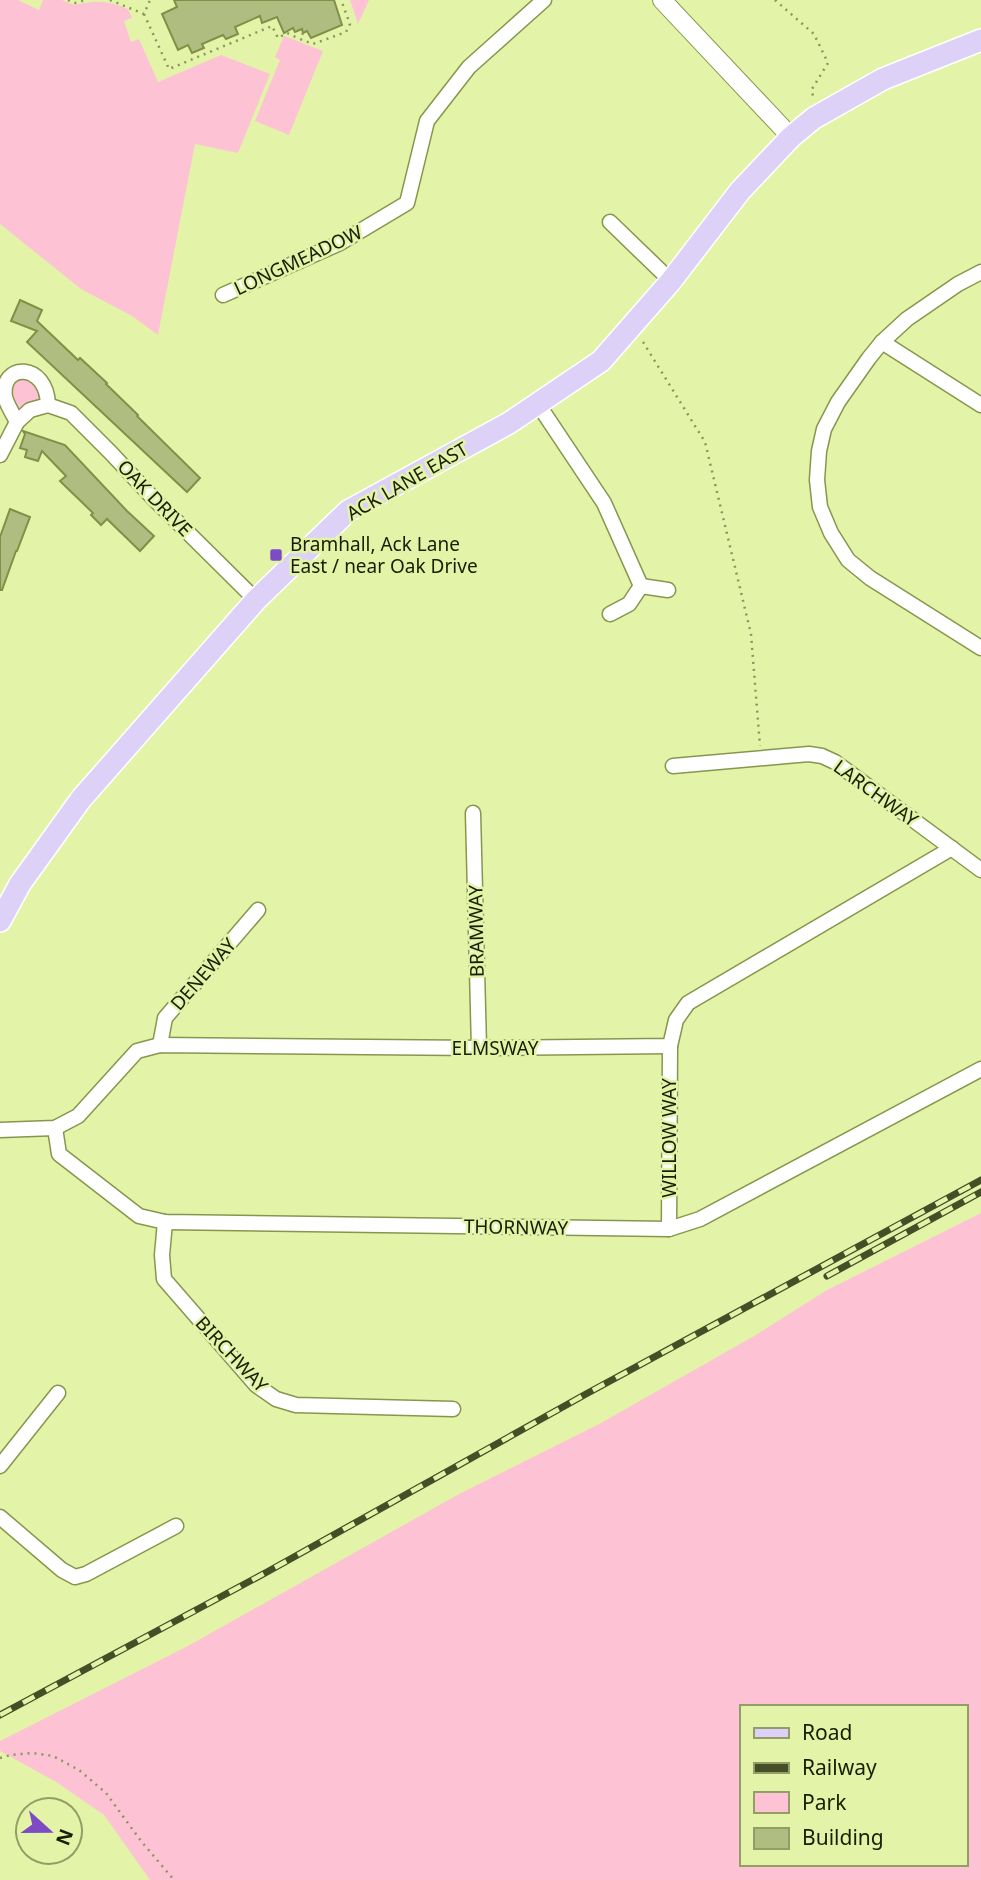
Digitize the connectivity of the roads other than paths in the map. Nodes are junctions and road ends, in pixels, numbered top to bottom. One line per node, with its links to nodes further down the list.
1 (544, 0): 8 (street, LONGMEADOW)
2 (662, 0): 4 (street)
3 (981, 40): 4 (main road, ACK LANE EAST)
4 (791, 137): 7 (main road, ACK LANE EAST)
5 (610, 222): 7 (street)
6 (981, 272): 9 (street)
7 (671, 281): 10 (main road, ACK LANE EAST)
8 (223, 295)
9 (882, 342): 12 (street); 19 (street)
10 (538, 404): 15 (street); 17 (main road, ACK LANE EAST)
11 (48, 405): 13 (street); 13 (street); 17 (street, OAK DRIVE)
12 (981, 405)
13 (17, 422): 14 (street)
14 (0, 455)
15 (641, 586): 16 (street); 18 (street)
16 (668, 590)
17 (256, 600): 25 (main road, ACK LANE EAST)
18 (610, 614)
19 (981, 648)
20 (673, 766): 22 (street, LARCHWAY)
21 (473, 813): 28 (street, BRAMWAY)
22 (952, 848): 23 (street, LARCHWAY); 27 (street)
23 (981, 870)
24 (258, 910): 26 (street, DENEWAY)
25 (0, 921)
26 (160, 1045): 28 (street, ELMSWAY); 30 (street, ELMSWAY)
27 (670, 1046): 28 (street, ELMSWAY); 33 (street, WILLOW WAY)
28 (479, 1048)
29 (981, 1069): 33 (street, THORNWAY)
30 (55, 1128): 31 (street); 32 (street, THORNWAY)
31 (0, 1130)
32 (165, 1222): 33 (street, THORNWAY); 35 (street, BIRCHWAY)
33 (669, 1229)
34 (58, 1394): 36 (street)
35 (453, 1409)
36 (0, 1466)
37 (0, 1517): 38 (street)
38 (176, 1526)

